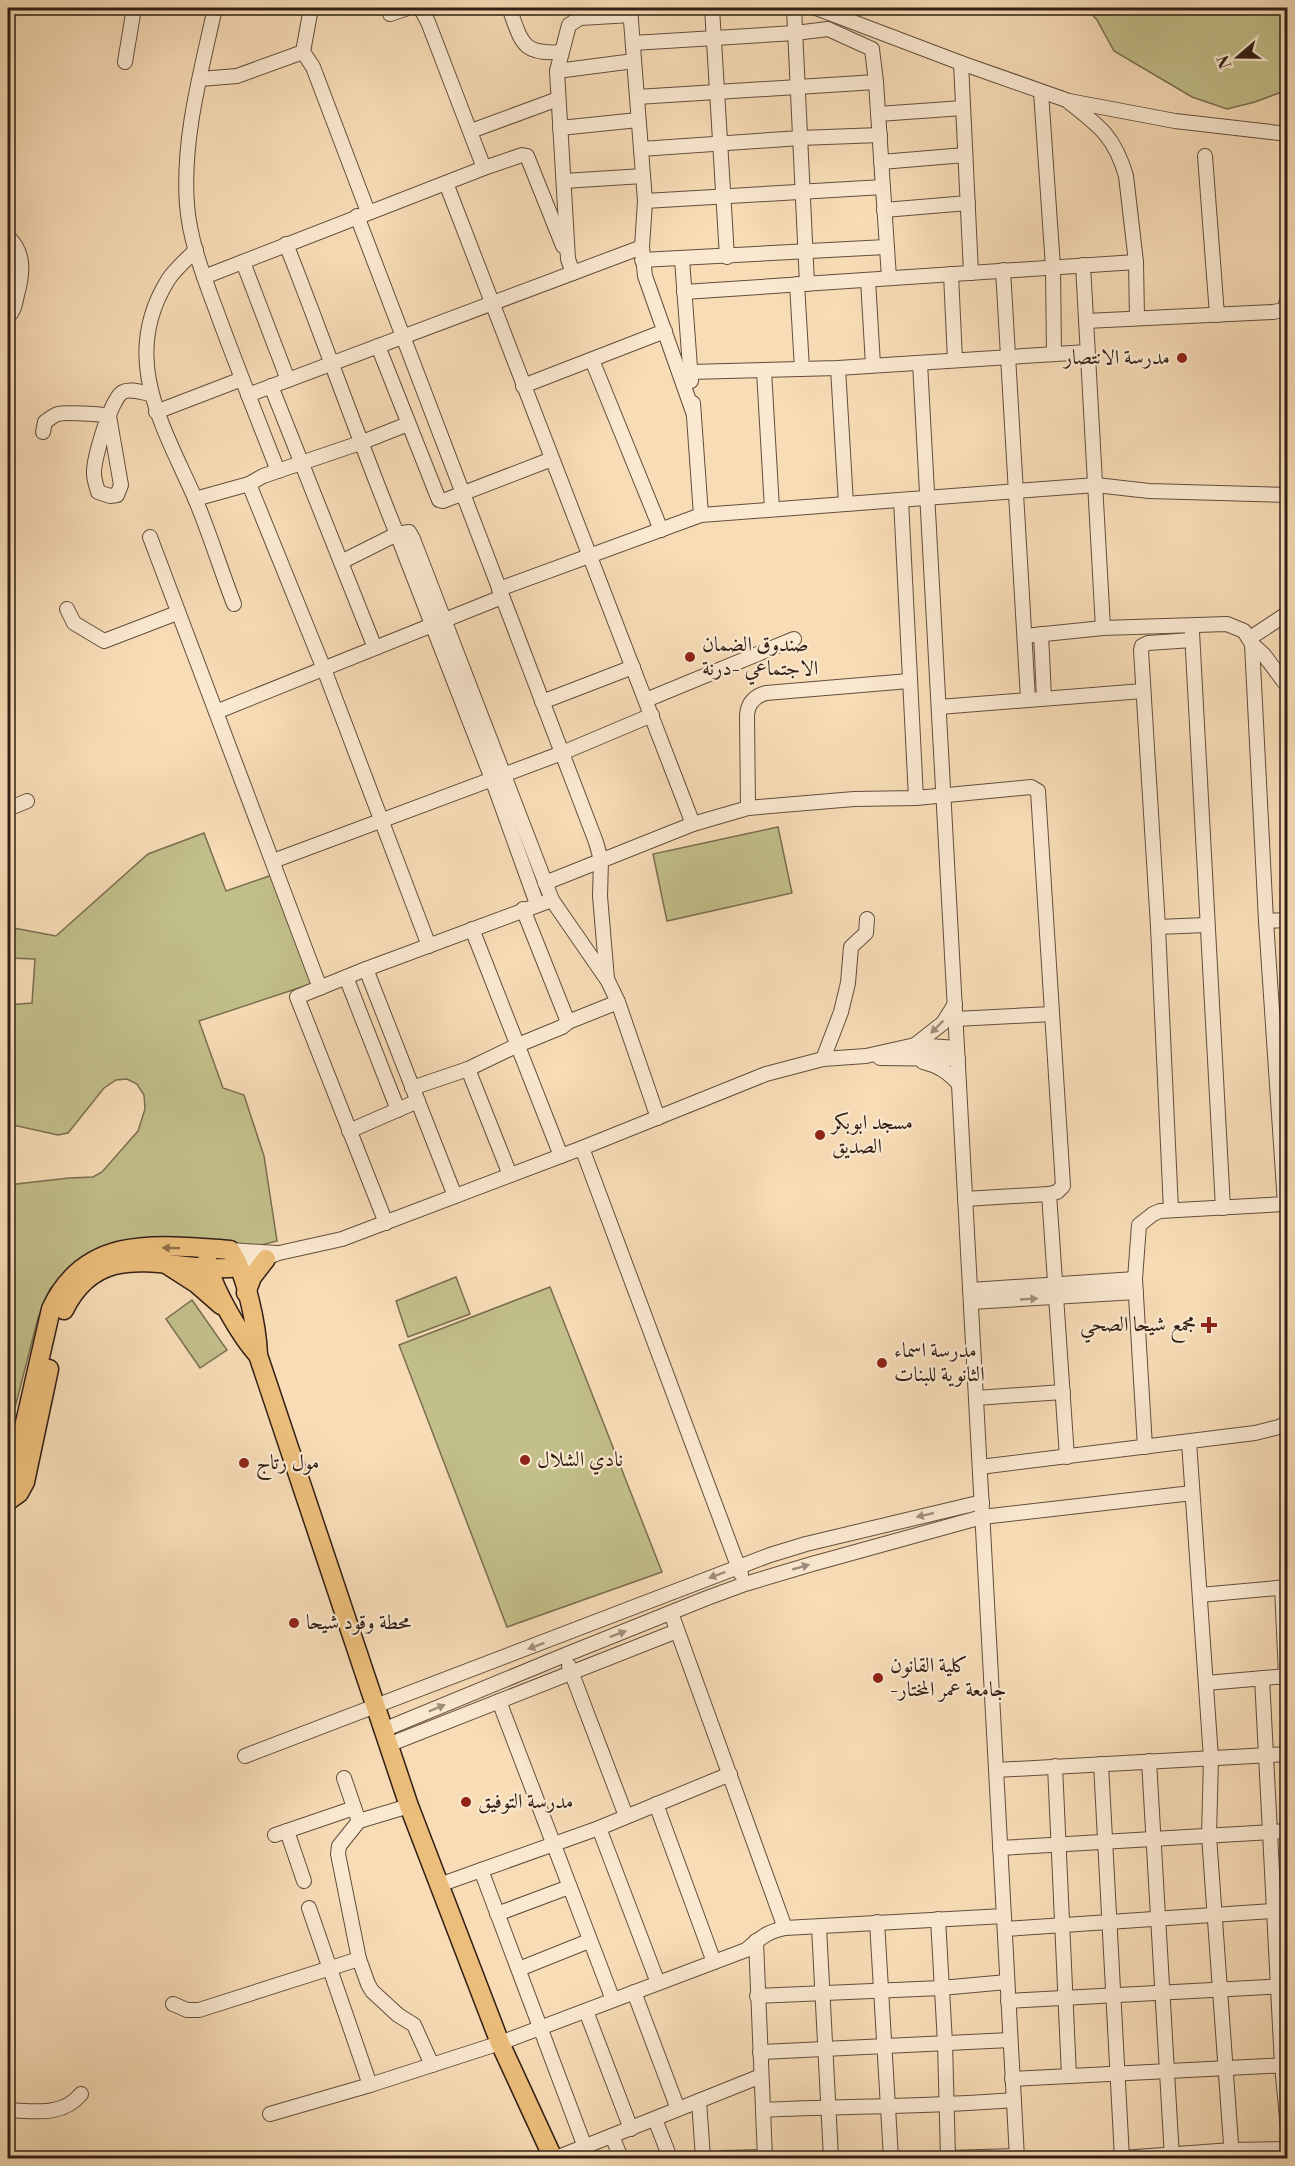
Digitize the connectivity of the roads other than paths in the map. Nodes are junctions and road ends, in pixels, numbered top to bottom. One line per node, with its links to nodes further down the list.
1 (134, 8): 18 (street)
2 (215, 8): 21 (street)
3 (311, 8): 15 (street)
4 (408, 8): 11 (street)
5 (417, 8): 33 (street)
6 (509, 8): 16 (street)
7 (712, 8): 13 (street)
8 (794, 8): 12 (street)
9 (816, 8): 19 (street)
10 (630, 11): 14 (street); 16 (street)
11 (390, 15)
12 (795, 33): 13 (street); 22 (street); 23 (street)
13 (712, 38): 14 (street); 24 (street)
14 (633, 43): 17 (street)
15 (303, 52): 21 (street); 52 (street)
16 (562, 52): 20 (street)
17 (634, 61): 20 (street); 26 (street)
18 (125, 62)
19 (961, 63): 25 (street); 29 (street)
20 (557, 71): 27 (street)
21 (200, 79): 56 (street)
22 (876, 82): 23 (street); 30 (street)
23 (798, 87): 24 (street); 36 (street)
24 (716, 92): 26 (street); 37 (street)
25 (1041, 92): 28 (street); 65 (street)
26 (637, 97): 31 (street)
27 (558, 99): 32 (street); 33 (street)
28 (1069, 101): 34 (street); 63 (street)
29 (963, 108): 30 (street); 39 (street)
30 (878, 114): 35 (street)
31 (639, 120): 32 (street); 38 (street)
32 (560, 128): 44 (street)
33 (471, 131): 42 (street)
34 (1287, 134)
35 (880, 135): 36 (street); 41 (street)
36 (800, 138): 37 (street); 47 (street)
37 (721, 144): 38 (street); 48 (street)
38 (641, 149): 43 (street)
39 (965, 155): 41 (street); 50 (street)
40 (1205, 156): 77 (street)
41 (881, 162): 46 (street)
42 (484, 168): 45 (street); 60 (street)
43 (643, 176): 44 (street); 49 (street)
44 (564, 181): 60 (street)
45 (446, 183): 52 (street); 76 (street)
46 (883, 187): 47 (street); 51 (street)
47 (802, 191): 48 (street); 57 (street)
48 (724, 196): 49 (street); 59 (street)
49 (645, 201): 58 (street)
50 (968, 204): 51 (street); 68 (street)
51 (884, 210): 55 (street)
52 (363, 214): 54 (street); 82 (street)
53 (8, 237): 78 (street)
54 (286, 244): 62 (street); 89 (street)
55 (886, 247): 57 (street); 71 (street)
56 (196, 249): 70 (street); 100 (street)
57 (805, 252): 59 (street); 73 (street)
58 (642, 254): 61 (street); 67 (street); 81 (street)
59 (728, 257): 61 (street)
60 (568, 259): 67 (street)
61 (682, 259): 74 (street)
62 (243, 262): 70 (street); 97 (street)
63 (1136, 262): 64 (street); 79 (street)
64 (1083, 265): 65 (street); 80 (street)
65 (1053, 267): 66 (street); 85 (street)
66 (1003, 270): 68 (street); 86 (street)
67 (573, 273): 76 (street)
68 (971, 273): 69 (street)
69 (951, 274): 71 (street); 88 (street)
70 (204, 277): 96 (street)
71 (889, 278): 72 (street)
72 (868, 280): 73 (street); 91 (street)
73 (802, 284): 74 (street); 93 (street)
74 (684, 292): 95 (street)
75 (1287, 298): 77 (street)
76 (492, 304): 82 (street); 99 (street)
77 (1216, 315): 79 (street)
78 (8, 317)
79 (1137, 318): 80 (street)
80 (1086, 321): 84 (street)
81 (665, 331): 87 (street); 102 (street)
82 (404, 337): 83 (street); 114 (street)
83 (378, 346): 89 (street); 105 (street)
84 (1087, 352): 85 (street); 112 (street)
85 (1054, 354): 86 (street)
86 (1008, 357): 88 (street); 113 (street)
87 (592, 360): 99 (street); 122 (street)
88 (956, 360): 90 (street)
89 (333, 363): 97 (street); 107 (street)
90 (920, 363): 91 (street); 116 (street)
91 (873, 364): 92 (street)
92 (838, 368): 93 (street); 119 (street)
93 (802, 369): 94 (street)
94 (764, 371): 95 (street); 120 (street)
95 (690, 372): 102 (street)
96 (242, 379): 101 (street); 103 (street)
97 (288, 380): 98 (street)
98 (271, 386): 101 (street); 109 (street)
99 (523, 386): 108 (street)
100 (151, 394): 103 (street); 104 (street)
101 (248, 395): 110 (street)
102 (693, 411): 121 (street)
103 (156, 412): 117 (street)
104 (109, 416): 104 (street); 106 (street)
105 (408, 424): 107 (street); 114 (street)
106 (43, 432)
107 (360, 443): 109 (street); 123 (street)
108 (552, 459): 114 (street); 125 (street)
109 (301, 464): 110 (street); 126 (street)
110 (278, 471): 111 (street)
111 (249, 484): 117 (street); 142 (street)
112 (1096, 485): 113 (street); 115 (street); 134 (street)
113 (1016, 491): 116 (street); 136 (street)
114 (463, 492): 127 (street)
115 (1287, 495)
116 (928, 498): 118 (street); 150 (street)
117 (195, 499): 128 (street)
118 (901, 500): 119 (street); 143 (street)
119 (846, 504): 120 (street)
120 (772, 509): 121 (street)
121 (701, 515): 122 (street)
122 (661, 530): 125 (street)
123 (397, 534): 126 (street); 132 (street)
124 (150, 537): 130 (street)
125 (590, 556): 127 (street); 141 (street)
126 (341, 562): 140 (street)
127 (501, 593): 132 (street); 149 (street)
128 (234, 604)
129 (67, 609): 130 (street)
130 (177, 613): 151 (street)
131 (1287, 613): 139 (street)
132 (438, 624): 140 (street); 154 (street)
133 (1191, 626): 134 (street); 138 (street); 139 (street)
134 (1103, 628): 135 (street)
135 (1041, 634): 136 (street); 146 (street)
136 (1025, 636): 147 (street)
137 (794, 639): 148 (street)
138 (1192, 640): 145 (street); 170 (street)
139 (1251, 641): 144 (street); 169 (street)
140 (375, 648): 142 (street)
141 (633, 667): 148 (street); 149 (street)
142 (324, 669): 151 (street); 160 (street)
143 (909, 681): 156 (street); 159 (street)
144 (1287, 687)
145 (1143, 691): 146 (street); 171 (street)
146 (1044, 698): 147 (street)
147 (1028, 699): 150 (street)
148 (646, 700): 152 (street)
149 (542, 702): 153 (street)
150 (939, 706): 155 (street)
151 (216, 712): 163 (street)
152 (652, 715): 153 (street); 161 (street)
153 (562, 753): 154 (street); 162 (street)
154 (498, 777): 160 (street); 164 (street); 166 (street)
155 (944, 795): 156 (street); 179 (street); 180 (street)
156 (916, 798): 159 (street)
157 (27, 801): 158 (street)
158 (8, 808)
159 (748, 808): 161 (street)
160 (382, 820): 163 (street); 173 (street)
161 (693, 824): 162 (street)
162 (601, 860): 164 (street); 176 (street)
163 (273, 861): 177 (street)
164 (545, 883): 165 (street)
165 (552, 900): 166 (street); 176 (street)
166 (530, 907): 172 (street); 182 (street)
167 (867, 919): 186 (street)
168 (1287, 920): 169 (street)
169 (1266, 921): 199 (street)
170 (1206, 925): 171 (street); 199 (street)
171 (1158, 927): 200 (street)
172 (472, 929): 173 (street); 183 (street)
173 (429, 946): 174 (street)
174 (366, 969): 175 (street); 189 (street)
175 (346, 977): 177 (street); 190 (street)
176 (608, 981): 178 (street)
177 (320, 988): 192 (street)
178 (618, 1002): 182 (street); 191 (street)
179 (955, 1004): 181 (street); 184 (street, one-way to 184)
180 (1052, 1014): 181 (street); 196 (street)
181 (956, 1019): 185 (street)
182 (568, 1022): 183 (street)
183 (518, 1045): 187 (street); 194 (street)
184 (914, 1052): 185 (street); 186 (street); 188 (street)
185 (958, 1054): 188 (street)
186 (823, 1059): 191 (street)
187 (468, 1069): 189 (street); 195 (street)
188 (959, 1084): 198 (street)
189 (415, 1094): 190 (street); 197 (street)
190 (398, 1110): 192 (street)
191 (658, 1118): 193 (street)
192 (350, 1131): 201 (street)
193 (582, 1148): 194 (street); 227 (street)
194 (561, 1156): 195 (street)
195 (510, 1175): 197 (street)
196 (1049, 1194): 198 (street); 209 (street)
197 (455, 1196): 201 (street)
198 (965, 1199): 211 (street)
199 (1223, 1208): 200 (street)
200 (1171, 1210): 208 (street)
201 (386, 1223): 204 (street)
202 (208, 1249): 203 (main road); 207 (main road); 222 (main road, one-way to 222)
203 (230, 1250): 204 (street); 206 (main road)
204 (273, 1256): 206 (street); 210 (main road)
205 (165, 1263): 207 (main road); 212 (main road); 224 (main road)
206 (239, 1267): 207 (main road); 210 (main road)
207 (208, 1268): 212 (main road)
208 (1136, 1286): 209 (street); 219 (street)
209 (1056, 1291): 211 (street); 214 (street)
210 (246, 1293): 213 (main road)
211 (971, 1296): 215 (street)
212 (230, 1314): 213 (main road)
213 (258, 1355): 239 (main road)
214 (1063, 1392): 215 (street); 220 (street)
215 (976, 1398): 221 (street)
216 (1283, 1424): 217 (street); 218 (street)
217 (1287, 1439)
218 (1189, 1442): 219 (street); 223 (street)
219 (1145, 1447): 220 (street)
220 (1067, 1457): 221 (street)
221 (980, 1467): 225 (street)
222 (8, 1481)
223 (1192, 1493): 226 (street); 230 (street)
224 (8, 1501)
225 (982, 1502): 226 (street); 227 (street, one-way to 227)
226 (982, 1517): 228 (street, one-way to 226); 248 (street)
227 (738, 1567): 228 (street); 239 (street, one-way to 239)
228 (745, 1584): 231 (street)
229 (1285, 1587): 230 (street); 235 (street)
230 (1200, 1594): 237 (street)
231 (671, 1613): 232 (street); 233 (street, one-way to 231)
232 (677, 1631): 234 (street); 249 (street)
233 (565, 1655): 234 (street); 240 (street, one-way to 233)
234 (572, 1672): 238 (street); 254 (street)
235 (1287, 1676): 236 (street)
236 (1262, 1678): 237 (street); 242 (street)
237 (1206, 1683): 244 (street)
238 (499, 1701): 240 (street); 261 (street)
239 (375, 1707): 240 (main road); 243 (street)
240 (386, 1738): 252 (main road)
241 (1287, 1754): 242 (street)
242 (1266, 1755): 244 (street); 257 (street)
243 (244, 1756)
244 (1211, 1758): 245 (street); 258 (street)
245 (1149, 1761): 246 (street); 259 (street)
246 (1101, 1764): 247 (street); 260 (street)
247 (1055, 1766): 248 (street); 262 (street)
248 (996, 1770): 263 (street)
249 (730, 1774): 251 (street); 279 (street)
250 (344, 1778): 253 (street)
251 (656, 1804): 254 (street); 283 (street)
252 (409, 1806): 253 (street); 266 (main road)
253 (356, 1814): 265 (street); 282 (street)
254 (626, 1816): 255 (street)
255 (599, 1828): 261 (street); 287 (street)
256 (1287, 1831): 257 (street)
257 (1270, 1832): 258 (street); 269 (street)
258 (1209, 1836): 259 (street); 271 (street)
259 (1154, 1839): 260 (street); 273 (street)
260 (1106, 1842): 262 (street); 276 (street)
261 (553, 1844): 264 (street); 267 (street)
262 (1059, 1845): 263 (street); 277 (street)
263 (1000, 1848): 275 (street)
264 (481, 1870): 266 (street); 270 (street)
265 (304, 1881)
266 (439, 1885): 304 (main road)
267 (569, 1887): 270 (street); 280 (street)
268 (309, 1908): 285 (street)
269 (1281, 1911): 271 (street); 288 (street)
270 (497, 1914): 284 (street)
271 (1215, 1915): 273 (street); 291 (street)
272 (938, 1919): 274 (street); 275 (street); 289 (street)
273 (1158, 1919): 276 (street); 294 (street)
274 (877, 1922): 278 (street); 290 (street)
275 (1004, 1922): 277 (street); 286 (street)
276 (1110, 1922): 277 (street); 295 (street)
277 (1062, 1925): 297 (street)
278 (819, 1927): 279 (street); 293 (street)
279 (785, 1928): 281 (street)
280 (590, 1941): 284 (street); 298 (street)
281 (756, 1941): 283 (street); 296 (street)
282 (359, 1959): 285 (street); 309 (street)
283 (714, 1962): 287 (street)
284 (519, 1969): 302 (street)
285 (330, 1970): 300 (street); 317 (street)
286 (1007, 1982): 289 (street); 299 (street)
287 (658, 1983): 292 (street)
288 (1283, 1986): 291 (street); 310 (street)
289 (941, 1988): 290 (street); 305 (street)
290 (880, 1990): 293 (street); 306 (street)
291 (1220, 1990): 294 (street); 311 (street)
292 (634, 1992): 298 (street); 324 (street)
293 (823, 1992): 296 (street); 307 (street)
294 (1162, 1993): 295 (street); 312 (street)
295 (1114, 1995): 297 (street); 313 (street)
296 (757, 1996): 308 (street)
297 (1066, 1998): 299 (street); 315 (street)
298 (613, 2000): 301 (street)
299 (1008, 2001): 303 (street)
300 (173, 2004)
301 (586, 2011): 302 (street); 329 (street)
302 (541, 2027): 304 (street); 332 (street)
303 (1010, 2040): 305 (street); 316 (street)
304 (500, 2043): 309 (street); 337 (main road)
305 (945, 2043): 306 (street); 322 (street)
306 (884, 2046): 307 (street); 323 (street)
307 (826, 2049): 308 (street); 321 (street)
308 (760, 2052): 314 (street)
309 (432, 2065): 317 (street)
310 (1285, 2065): 311 (street); 330 (street)
311 (1226, 2068): 312 (street); 334 (street)
312 (1167, 2071): 313 (street); 335 (street)
313 (1118, 2074): 315 (street); 346 (street)
314 (761, 2076): 320 (street); 326 (street)
315 (1069, 2076): 316 (street)
316 (1012, 2079): 319 (street)
317 (370, 2085): 327 (street)
318 (81, 2094): 325 (street)
319 (1014, 2100): 322 (street); 336 (street)
320 (699, 2101): 324 (street); 340 (street)
321 (829, 2106): 323 (street); 326 (street); 343 (street)
322 (946, 2106): 323 (street); 345 (street)
323 (889, 2107): 344 (street)
324 (678, 2109): 328 (street)
325 (8, 2110)
326 (763, 2110): 342 (street)
327 (270, 2114)
328 (655, 2119): 329 (street); 339 (street)
329 (631, 2128): 331 (street)
330 (1287, 2129)
331 (612, 2136): 332 (street); 338 (street)
332 (585, 2147): 337 (street)
333 (1287, 2149): 334 (street)
334 (1232, 2154): 335 (street)
335 (1172, 2156): 346 (street)
336 (1017, 2157): 345 (street)
337 (555, 2158)
338 (621, 2158)
339 (670, 2158)
340 (703, 2158)
341 (723, 2158): 342 (street)
342 (764, 2158)
343 (831, 2158)
344 (891, 2158)
345 (948, 2158)
346 (1122, 2158)

